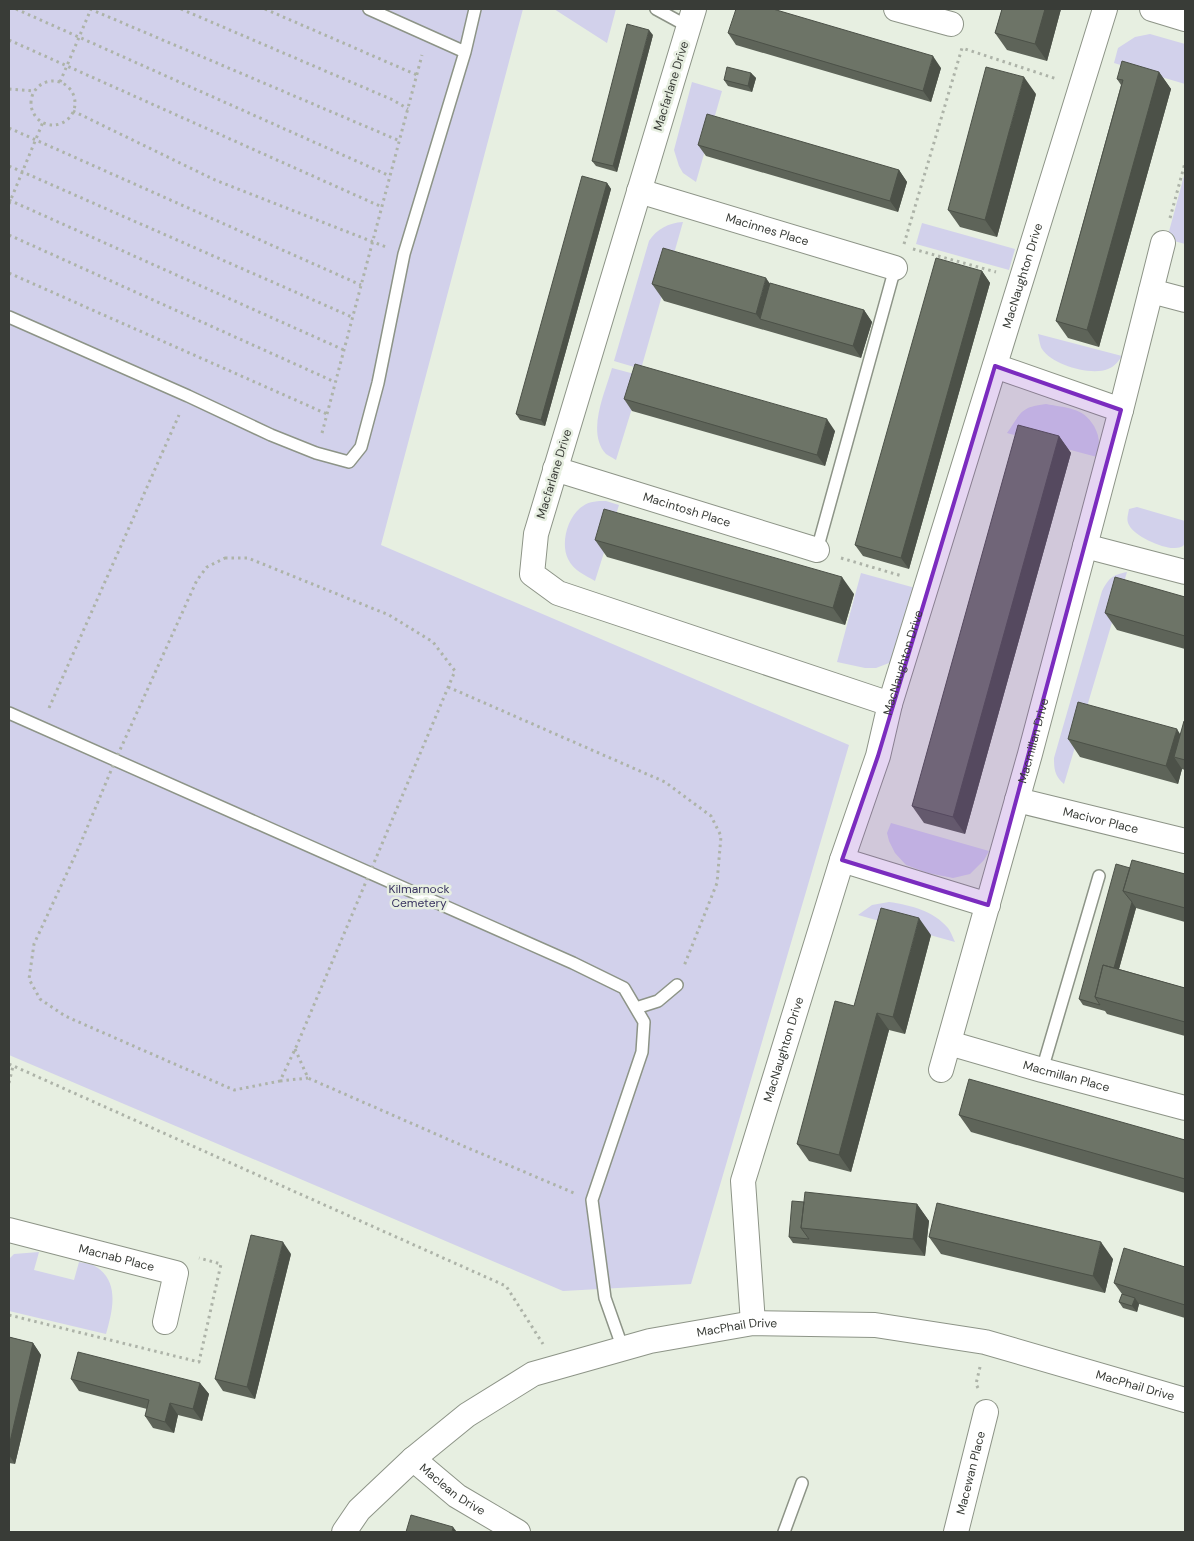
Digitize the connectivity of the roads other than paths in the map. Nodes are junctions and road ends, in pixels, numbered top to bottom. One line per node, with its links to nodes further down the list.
1 (369, 9): 10 (lane)
2 (475, 9): 10 (lane)
3 (656, 9): 7 (lane)
4 (896, 9): 9 (street)
5 (1106, 9): 17 (street, MacNaughton Drive)
6 (1152, 9): 8 (street)
7 (691, 18): 11 (street, Macfarlane Drive)
8 (1185, 18)
9 (951, 24)
10 (465, 52): 16 (lane)
11 (639, 191): 13 (street, Macinnes Place); 19 (street, Macfarlane Drive)
12 (1163, 243): 14 (street, Macmillan Drive)
13 (896, 268): 21 (lane)
14 (1151, 291): 15 (street); 18 (street, Macmillan Drive)
15 (1185, 300)
16 (9, 317)
17 (995, 366): 18 (street); 23 (street, MacNaughton Drive)
18 (1121, 410): 20 (street, Macmillan Drive)
19 (556, 469): 21 (street, Macintosh Place); 23 (street, Macfarlane Drive)
20 (1085, 546): 22 (street); 25 (street, Macmillan Drive)
21 (817, 550)
22 (1185, 572)
23 (890, 704): 27 (street, MacNaughton Drive)
24 (9, 713): 31 (lane)
25 (1017, 800): 26 (street, Macivor Place); 29 (street, Macmillan Drive)
26 (1185, 841)
27 (842, 860): 29 (street); 38 (street, MacNaughton Drive)
28 (1098, 876): 34 (lane)
29 (988, 905): 32 (street, Macmillan Drive)
30 (677, 985): 31 (lane)
31 (636, 1008): 39 (lane)
32 (949, 1043): 33 (street, Macmillan Drive); 34 (street, Macmillan Place)
33 (941, 1070)
34 (1042, 1070): 35 (street, Macmillan Place)
35 (1185, 1108)
36 (9, 1230): 37 (street, Macnab Place)
37 (165, 1322)
38 (754, 1323): 39 (street, MacPhail Drive); 40 (street, MacPhail Drive)
39 (623, 1349): 42 (street, MacPhail Drive)
40 (1185, 1400)
41 (986, 1412): 47 (street, Macewan Place)
42 (413, 1459): 44 (street, MacPhail Drive); 45 (street, Maclean Drive)
43 (802, 1484): 46 (lane)
44 (344, 1532)
45 (518, 1532)
46 (784, 1532)
47 (956, 1532)

